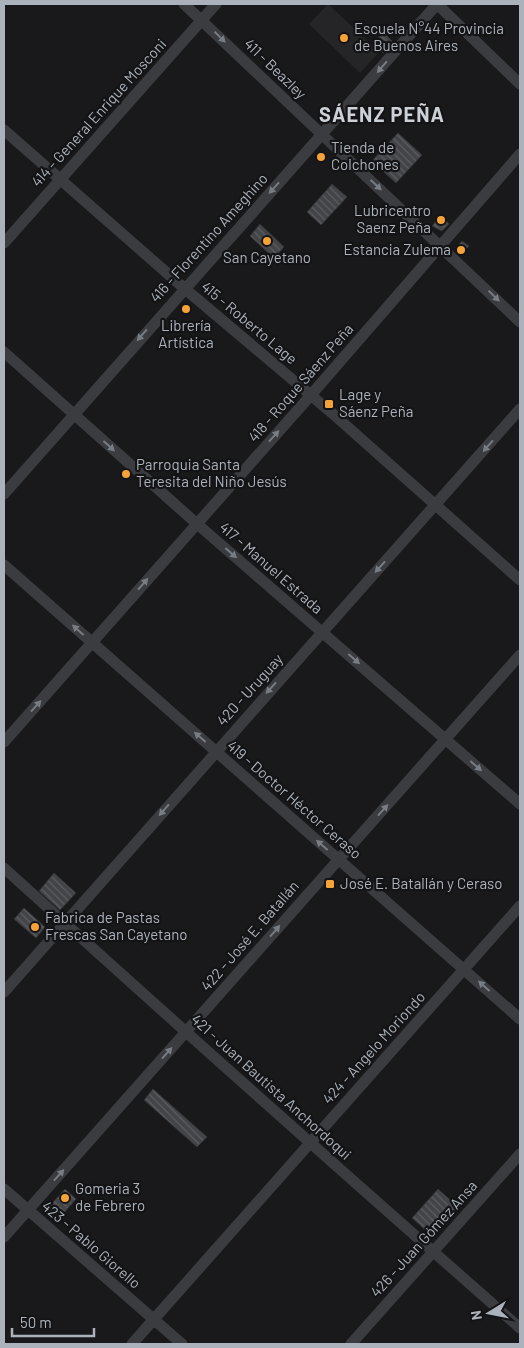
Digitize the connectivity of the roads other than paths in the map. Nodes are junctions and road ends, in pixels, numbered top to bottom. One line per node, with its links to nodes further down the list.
1 (184, 4): 4 (street, 411 - Beazley)
2 (216, 4): 4 (street, 414 - General Enrique Mosconi)
3 (437, 4): 5 (street); 7 (street, 416 - Florentino Ameghino, one-way to 7)
4 (202, 20): 7 (street, 411 - Beazley, one-way to 7); 9 (street, 414 - General Enrique Mosconi)
5 (520, 84)
6 (4, 130): 9 (street, 415 - Roberto Lage)
7 (323, 135): 11 (street, 411 - Beazley, one-way to 11); 12 (street, 416 - Florentino Ameghino, one-way to 12)
8 (520, 154): 11 (street, 418 - Roque Sáenz Peña)
9 (60, 179): 10 (street, 414 - General Enrique Mosconi); 12 (street, 415 - Roberto Lage)
10 (4, 243)
11 (441, 246): 13 (street, 411 - Beazley, one-way to 13); 15 (street, 418 - Roque Sáenz Peña)
12 (184, 288): 15 (street, 415 - Roberto Lage); 17 (street, 416 - Florentino Ameghino, one-way to 17)
13 (520, 322)
14 (4, 352): 17 (street, 417 - Manuel Estrada)
15 (311, 396): 19 (street, 415 - Roberto Lage); 20 (street, 418 - Roque Sáenz Peña, one-way to 15)
16 (520, 409): 19 (street, 420 - Uruguay, one-way to 19)
17 (73, 413): 18 (street, 416 - Florentino Ameghino); 20 (street, 417 - Manuel Estrada, one-way to 20)
18 (4, 494)
19 (436, 505): 22 (street, 415 - Roberto Lage); 23 (street, 420 - Uruguay, one-way to 23)
20 (196, 523): 23 (street, 417 - Manuel Estrada, one-way to 23); 24 (street, 418 - Roque Sáenz Peña, one-way to 20)
21 (4, 564): 24 (street, 419 - Doctor Héctor Ceraso, one-way to 21)
22 (520, 580)
23 (322, 631): 26 (street, 417 - Manuel Estrada, one-way to 26); 28 (street, 420 - Uruguay, one-way to 28)
24 (92, 643): 27 (street, 418 - Roque Sáenz Peña, one-way to 24); 28 (street, 419 - Doctor Héctor Ceraso, one-way to 24)
25 (520, 656): 26 (street, 422 - José E. Batallán)
26 (446, 740): 29 (street, 417 - Manuel Estrada, one-way to 29); 30 (street, 422 - José E. Batallán, one-way to 26)
27 (4, 742)
28 (215, 751): 30 (street, 419 - Doctor Héctor Ceraso, one-way to 28); 33 (street, 420 - Uruguay, one-way to 33)
29 (520, 804)
30 (338, 859): 34 (street, 419 - Doctor Héctor Ceraso); 37 (street, 422 - José E. Batallán, one-way to 30)
31 (4, 868): 33 (street, 421 - Juan Bautista Anchordoqui)
32 (520, 906): 34 (street, 424 - Angelo Moriondo)
33 (65, 923): 35 (street, 420 - Uruguay); 37 (street, 421 - Juan Bautista Anchordoqui)
34 (465, 969): 36 (street, 419 - Doctor Héctor Ceraso, one-way to 34); 38 (street, 424 - Angelo Moriondo)
35 (4, 992)
36 (520, 1019)
37 (187, 1031): 38 (street, 421 - Juan Bautista Anchordoqui); 41 (street, 422 - José E. Batallán, one-way to 37)
38 (309, 1143): 43 (street, 421 - Juan Bautista Anchordoqui); 44 (street, 424 - Angelo Moriondo)
39 (520, 1154): 43 (street, 426 - Juan Gómez Ansa)
40 (4, 1189): 41 (street, 423 - Pablo Giorello)
41 (28, 1210): 42 (street, 422 - José E. Batallán); 44 (street, 423 - Pablo Giorello)
42 (4, 1238)
43 (433, 1251): 45 (street, 421 - Juan Bautista Anchordoqui); 48 (street, 426 - Juan Gómez Ansa)
44 (154, 1320): 46 (street, 424 - Angelo Moriondo); 47 (street, 423 - Pablo Giorello)
45 (520, 1328)
46 (132, 1344)
47 (182, 1344)
48 (351, 1344)

